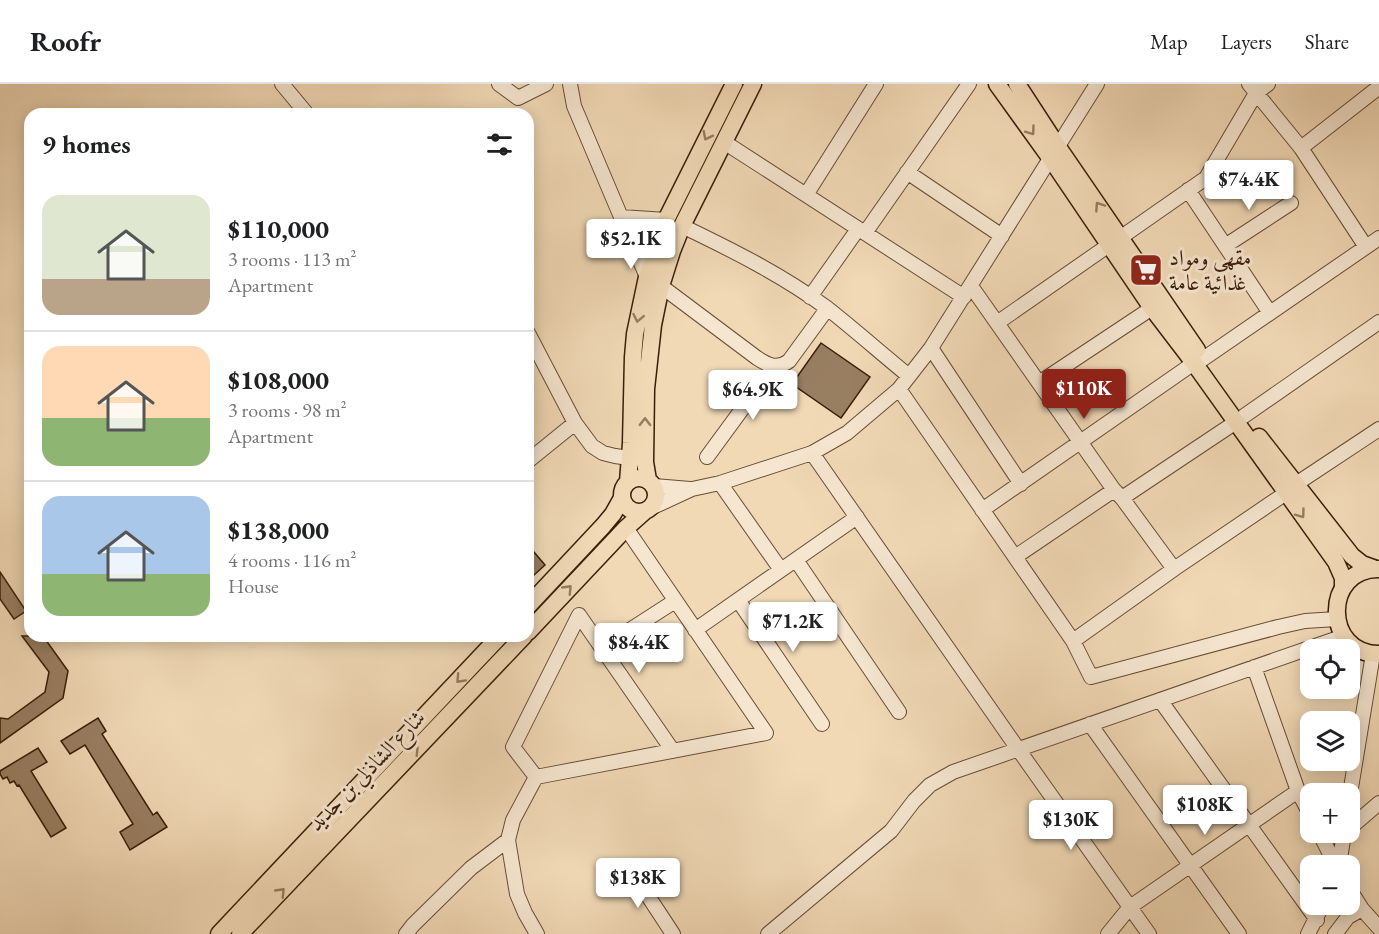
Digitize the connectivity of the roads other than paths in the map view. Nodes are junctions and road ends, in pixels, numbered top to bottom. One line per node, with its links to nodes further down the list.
1 (282, 84): 15 (street)
2 (499, 84): 3 (street)
3 (546, 84)
4 (570, 84): 23 (street)
5 (734, 84): 24 (main road, one-way to 24)
6 (753, 84): 16 (main road)
7 (876, 84): 21 (street)
8 (969, 84): 19 (street)
9 (997, 84): 18 (main road, one-way to 18)
10 (1017, 84): 18 (main road)
11 (1097, 84): 18 (street)
12 (1268, 84): 14 (street)
13 (1379, 87): 17 (street)
14 (1253, 89): 17 (street); 20 (street)
15 (302, 108)
16 (724, 142): 21 (street); 25 (main road)
17 (1301, 148): 31 (street)
18 (1054, 153): 27 (street); 29 (main road)
19 (907, 172): 26 (street); 27 (street)
20 (1188, 190): 29 (street); 30 (street)
21 (806, 195): 26 (street)
22 (1291, 202): 30 (street)
23 (621, 217): 24 (street); 32 (street)
24 (666, 220): 32 (main road)
25 (682, 226): 32 (main road); 34 (street)
26 (862, 231): 33 (street); 34 (street)
27 (1002, 237): 33 (street)
28 (1379, 238): 31 (street)
29 (1115, 242): 35 (main road); 39 (street); 42 (main road)
30 (1225, 246): 37 (street)
31 (1366, 247): 37 (street)
32 (654, 281): 43 (street); 54 (main road, one-way to 54); 55 (main road, one-way to 32)
33 (967, 292): 39 (street); 41 (street)
34 (810, 297): 36 (street)
35 (1152, 308): 42 (main road); 45 (street)
36 (827, 309): 43 (street); 44 (street)
37 (1270, 313): 42 (street)
38 (1379, 322): 47 (street)
39 (997, 323): 45 (street)
40 (534, 344): 48 (street)
41 (931, 348): 44 (street); 57 (street)
42 (1199, 361): 47 (main road); 50 (street)
43 (773, 367): 53 (street)
44 (909, 376): 46 (street)
45 (1039, 383): 50 (street)
46 (899, 389): 51 (street); 63 (street)
47 (1240, 419): 59 (main road); 61 (street)
48 (575, 423): 52 (street); 54 (street)
49 (1379, 429): 59 (street)
50 (1081, 443): 57 (street); 61 (street)
51 (812, 453): 56 (street); 64 (street)
52 (534, 456)
53 (707, 457)
54 (630, 458): 60 (main road)
55 (651, 483): 58 (street); 60 (main road); 62 (main road)
56 (720, 483): 58 (street); 70 (street)
57 (1021, 484): 63 (street)
58 (692, 489): 62 (street)
59 (1291, 489): 68 (main road); 69 (street); 71 (main road, one-way to 71)
60 (625, 490): 62 (main road); 72 (main road)
61 (1118, 494): 66 (street); 69 (street)
62 (648, 509): 65 (main road)
63 (982, 510): 66 (street)
64 (857, 517): 67 (street); 89 (street)
65 (626, 528): 74 (street); 76 (main road, one-way to 65)
66 (1015, 557): 79 (street)
67 (796, 560): 70 (street); 86 (street)
68 (1376, 568): 71 (main road)
69 (1174, 569): 79 (street)
70 (781, 570): 73 (street)
71 (1342, 588): 75 (main road)
72 (534, 600)
73 (738, 600): 77 (street); 87 (street)
74 (675, 601): 77 (street); 82 (street)
75 (1337, 619): 78 (main road); 79 (street)
76 (534, 626)
77 (695, 630): 90 (street)
78 (1344, 636): 83 (main road); 84 (street)
79 (1072, 641)
80 (494, 642): 107 (main road, شارع الشاذلي بن جديد, one-way to 107)
81 (518, 642): 108 (main road, شارع الشاذلي بن جديد, one-way to 81)
82 (602, 648): 90 (street); 91 (street)
83 (1376, 654): 92 (street)
84 (1254, 667): 85 (street); 93 (street)
85 (1160, 700): 88 (street); 97 (street)
86 (899, 712)
87 (822, 724)
88 (1090, 724): 89 (street); 99 (street)
89 (1018, 749): 102 (street); 112 (street)
90 (673, 751): 91 (street)
91 (536, 777): 98 (street)
92 (1352, 783)
93 (1298, 791): 94 (street); 97 (street)
94 (1300, 795)
95 (1379, 803): 96 (street)
96 (1360, 819)
97 (1249, 825): 99 (street); 105 (street)
98 (508, 840): 109 (street); 110 (street)
99 (1191, 866): 102 (street); 115 (street)
100 (629, 867): 111 (street)
101 (1360, 906): 103 (street)
102 (1130, 907): 113 (street); 114 (street)
103 (1362, 909): 106 (street); 117 (street)
104 (1319, 915): 105 (street)
105 (1317, 920): 116 (street)
106 (1379, 928)
107 (219, 934)
108 (240, 934)
109 (406, 934)
110 (537, 934)
111 (673, 934)
112 (768, 934)
113 (1108, 934)
114 (1149, 934)
115 (1239, 934)
116 (1308, 934)
117 (1335, 934)

